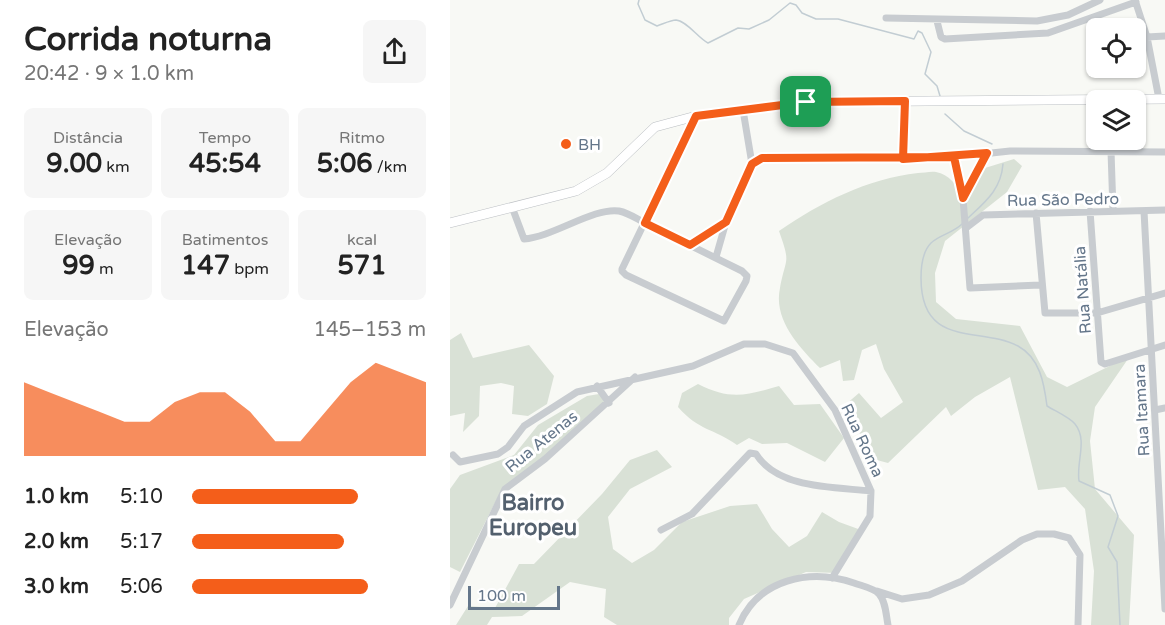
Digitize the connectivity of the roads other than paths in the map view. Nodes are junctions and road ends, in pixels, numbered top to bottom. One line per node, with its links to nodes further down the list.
1 (1100, 0): 5 (street)
2 (1136, 1): 6 (street); 8 (street)
3 (886, 18): 4 (street)
4 (937, 21): 5 (street); 6 (street)
5 (1037, 21): 6 (street)
6 (1037, 33)
7 (1165, 36): 8 (street)
8 (1147, 37): 9 (street)
9 (1162, 99): 10 (main road)
10 (905, 101): 11 (main road); 17 (street)
11 (743, 110): 12 (main road); 18 (street)
12 (696, 116): 20 (main road); 28 (street)
13 (1111, 151): 14 (street); 15 (street); 24 (street)
14 (1165, 152)
15 (987, 153): 16 (street); 19 (street)
16 (954, 157): 17 (street); 19 (street)
17 (903, 159): 18 (street)
18 (752, 164): 26 (street)
19 (963, 198): 29 (street)
20 (512, 207): 27 (main road); 28 (street)
21 (1144, 210): 22 (street, Rua São Pedro); 24 (street, Rua São Pedro); 34 (street, Rua Itamara)
22 (1165, 210)
23 (1090, 211): 24 (street, Rua São Pedro); 25 (street, Rua São Pedro); 35 (street, Rua Natália)
24 (1113, 211)
25 (1036, 213): 29 (street, Rua São Pedro); 32 (street)
26 (726, 222): 30 (street); 31 (street)
27 (450, 223)
28 (645, 223): 30 (street); 31 (street)
29 (966, 228): 32 (street)
30 (690, 245): 31 (street)
31 (716, 257)
32 (1040, 285): 35 (street)
33 (1165, 293): 34 (street)
34 (1150, 298): 35 (street); 37 (street, Rua Itamara)
35 (1097, 313): 37 (street, Rua Natália)
36 (1165, 345): 37 (street)
37 (1152, 350): 42 (street, Rua Itamara)
38 (634, 377): 39 (street); 40 (street, Rua Atenas); 45 (street, Rua Roma)
39 (597, 386): 40 (street); 43 (street)
40 (609, 403): 51 (street, Rua Atenas)
41 (1165, 408): 42 (street)
42 (1155, 410): 44 (street, Rua Itamara)
43 (453, 455)
44 (1161, 464): 46 (street, Rua Itamara)
45 (871, 491): 47 (street); 49 (street, Rua Roma)
46 (1163, 517): 48 (street, Rua Itamara)
47 (661, 530)
48 (1164, 570): 52 (street, Rua Itamara)
49 (832, 578): 50 (street); 53 (street)
50 (877, 591): 54 (street); 55 (street)
51 (450, 605)
52 (1165, 609)
53 (739, 625)
54 (888, 625)
55 (1078, 625)

